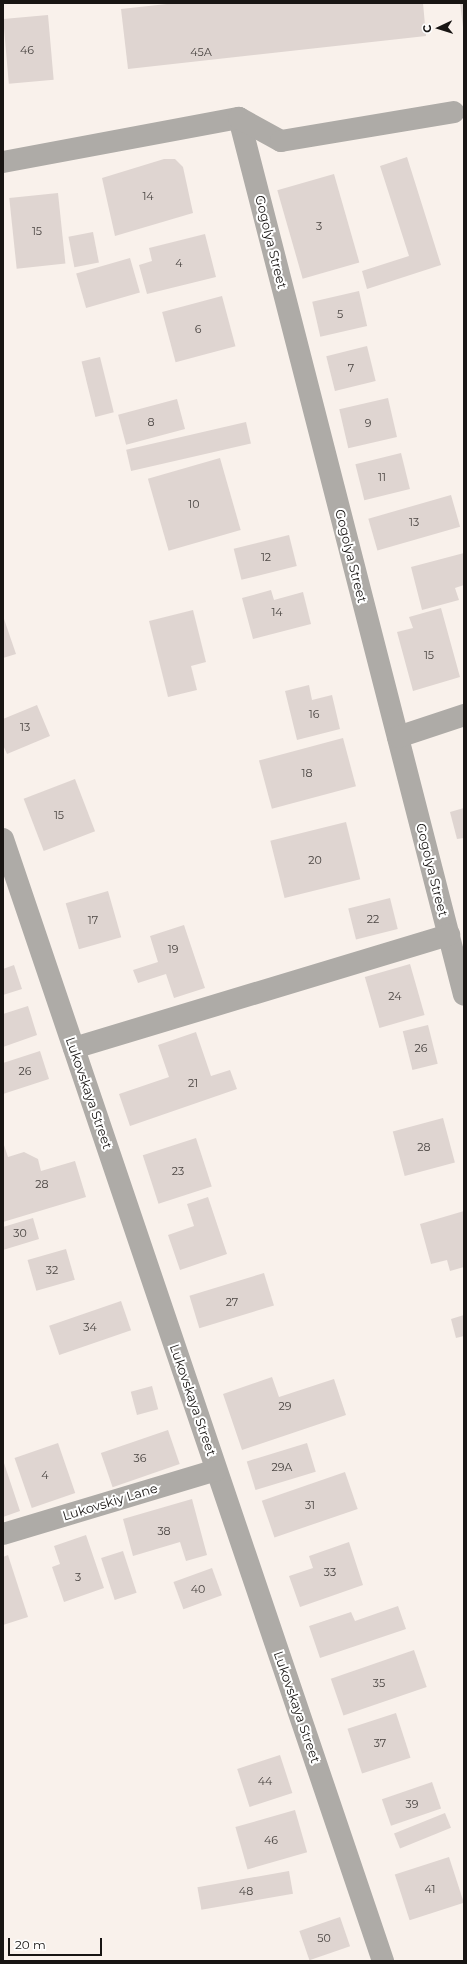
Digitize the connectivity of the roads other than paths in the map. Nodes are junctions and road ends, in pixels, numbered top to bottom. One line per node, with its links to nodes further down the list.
1 (454, 112): 2 (street)
2 (238, 118): 3 (street); 5 (street, Gogolya Street)
3 (3, 162)
4 (464, 715): 5 (street)
5 (398, 738): 7 (street, Gogolya Street)
6 (3, 838): 9 (street, Lukovskaya Street)
7 (449, 935): 8 (street, Gogolya Street); 9 (street)
8 (464, 995)
9 (74, 1048): 10 (street, Lukovskaya Street)
10 (216, 1470): 11 (street, Lukovskiy Lane); 12 (street, Lukovskaya Street)
11 (3, 1534)
12 (383, 1961)

